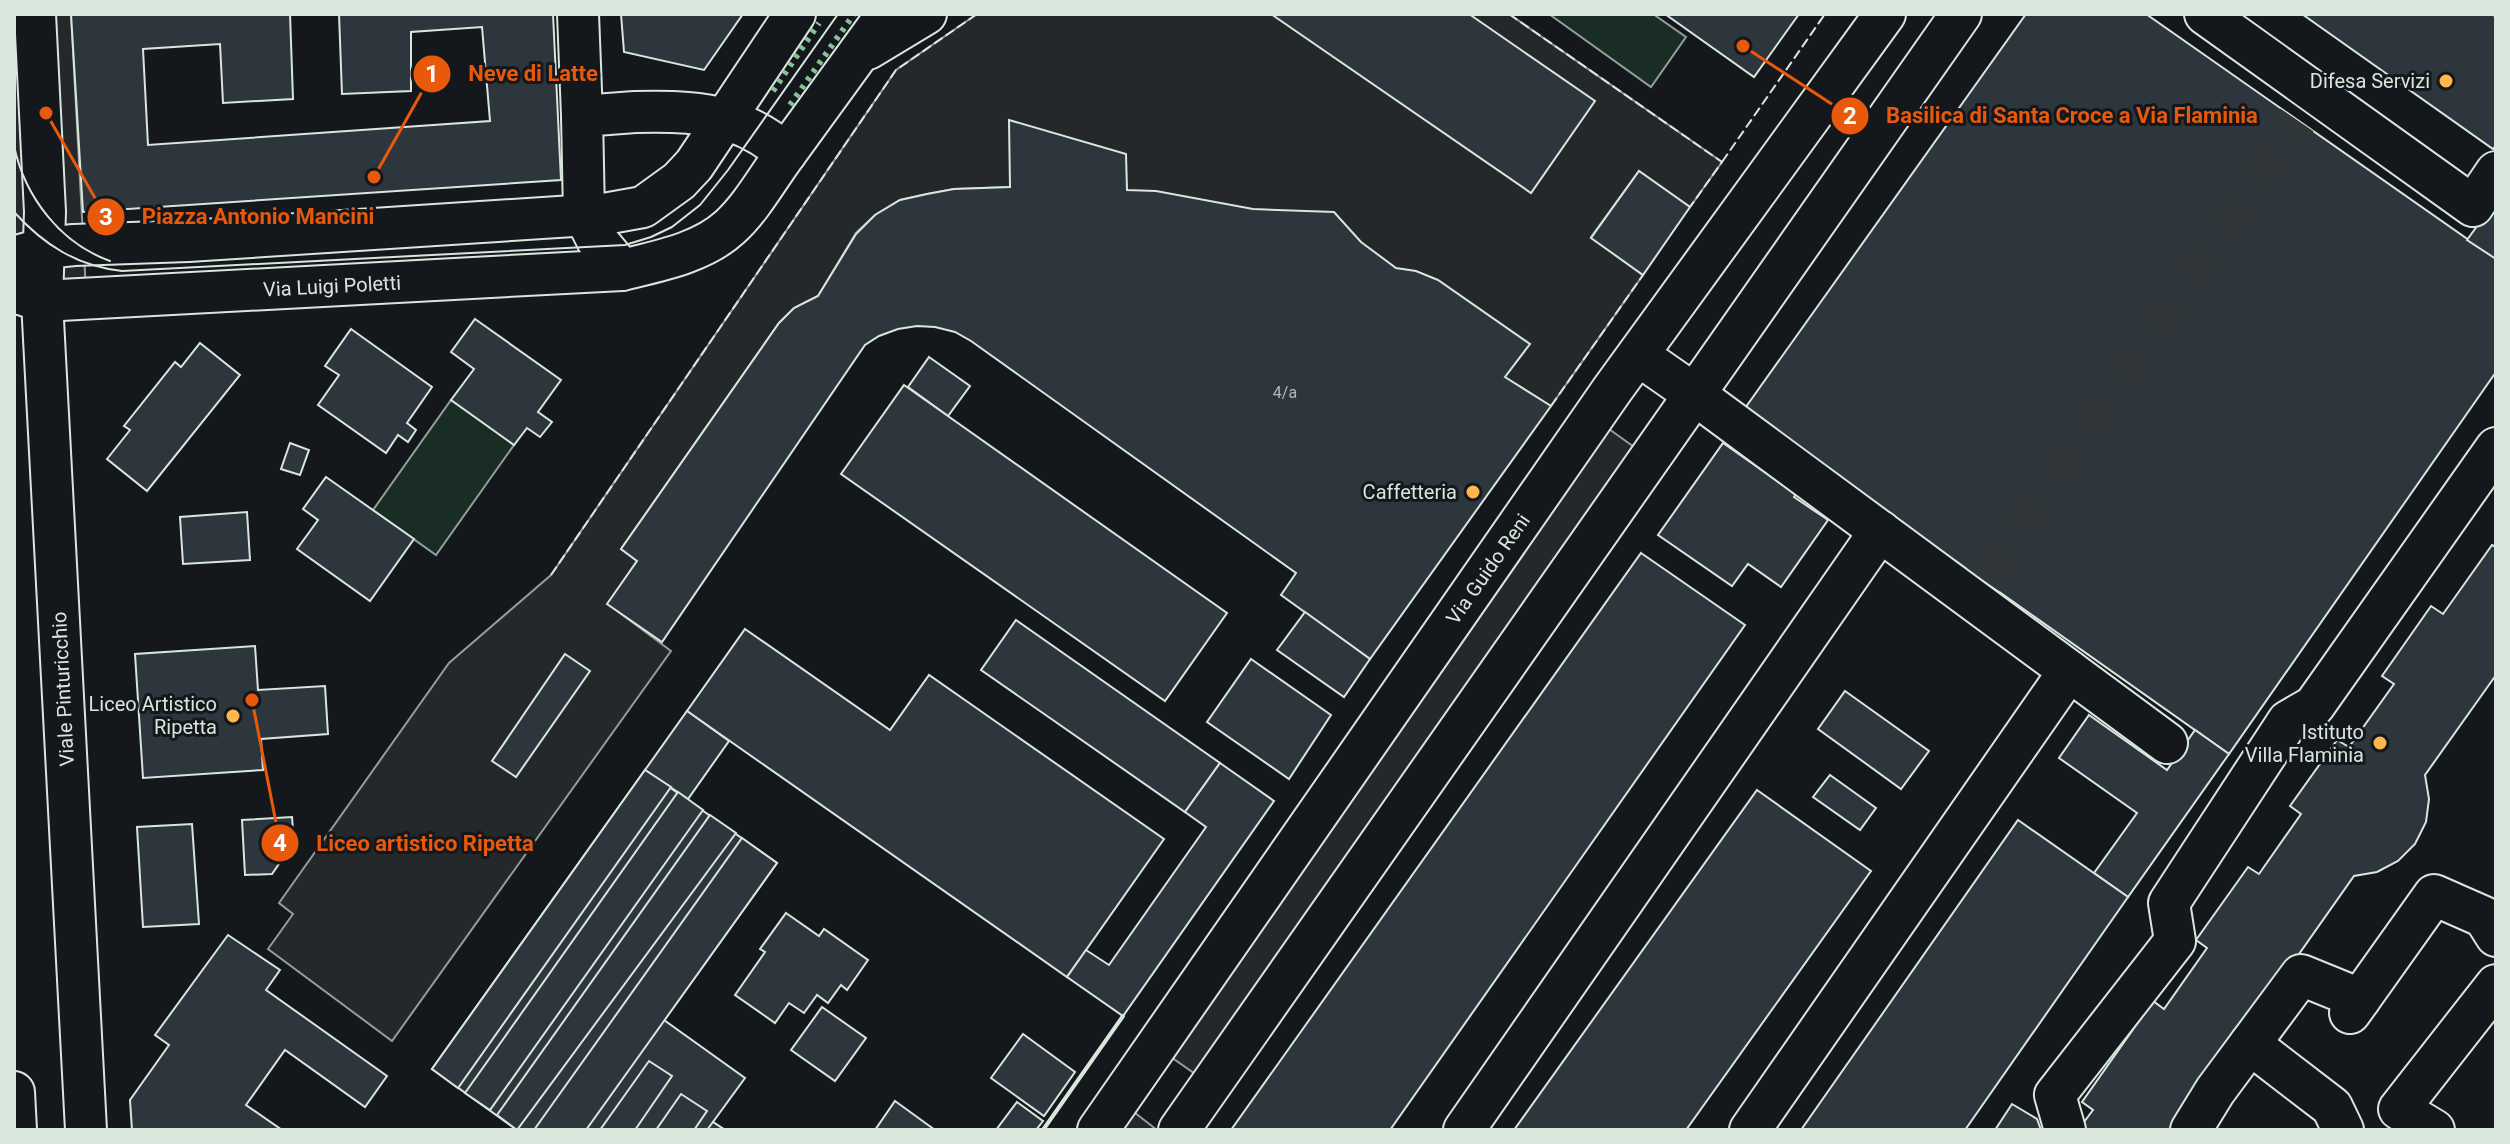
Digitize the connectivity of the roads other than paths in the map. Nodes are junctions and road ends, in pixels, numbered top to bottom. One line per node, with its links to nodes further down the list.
1 (35, 14): 15 (street, Viale Pinturicchio)
2 (578, 14): 10 (street)
3 (795, 14): 11 (street)
4 (887, 14): 9 (street, Via Luigi Poletti)
5 (926, 14): 9 (street)
6 (1885, 14): 18 (street, Via Guido Reni)
7 (1961, 14): 19 (street)
8 (2205, 14): 13 (street)
9 (857, 56): 12 (street, Via Luigi Poletti)
10 (582, 116): 11 (street); 14 (street)
11 (724, 118): 12 (street); 14 (street)
12 (786, 153): 16 (street, Via Luigi Poletti)
13 (2496, 172)
14 (584, 214): 15 (street); 16 (street)
15 (29, 253): 17 (street, Viale Pinturicchio)
16 (622, 270): 17 (street, Via Luigi Poletti)
17 (28, 296): 31 (street, Viale Pinturicchio)
18 (1638, 355): 19 (street); 27 (street, Via Guido Reni)
19 (1694, 394): 21 (street); 29 (street)
20 (2496, 448): 35 (street)
21 (1880, 531): 22 (street); 33 (street)
22 (2069, 671): 23 (street); 34 (street)
23 (2167, 743)
24 (2496, 936): 26 (street)
25 (2496, 985): 38 (street)
26 (2250, 1044): 36 (street); 37 (street)
27 (1137, 1075): 29 (street); 32 (street, Via Guido Reni)
28 (14, 1092): 30 (street)
29 (1185, 1122)
30 (16, 1130)
31 (86, 1130)
32 (1098, 1130)
33 (1464, 1130)
34 (1750, 1130)
35 (2065, 1130)
36 (2191, 1130)
37 (2343, 1130)
38 (2434, 1130)

